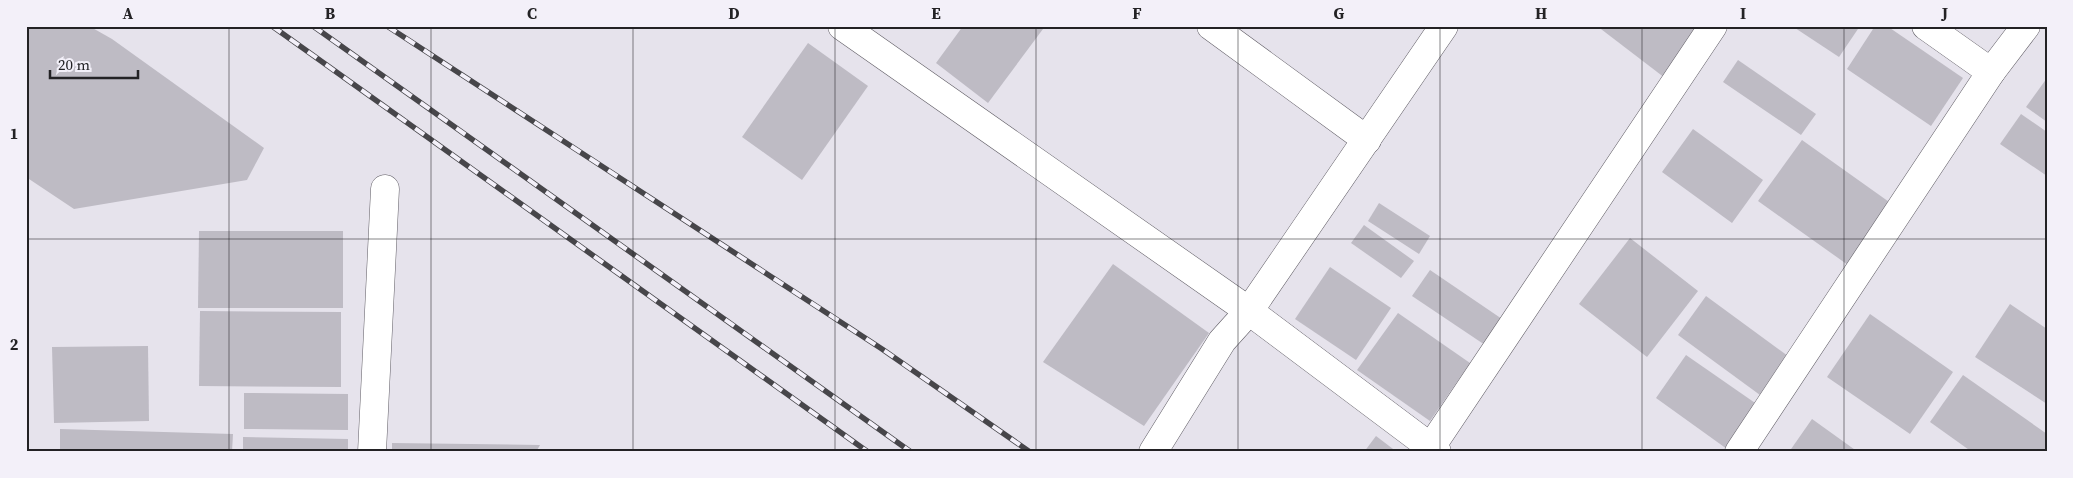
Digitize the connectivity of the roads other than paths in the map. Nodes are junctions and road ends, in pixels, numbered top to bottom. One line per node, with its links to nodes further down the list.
1 (842, 26): 10 (lane)
2 (1211, 26): 8 (lane)
3 (1444, 26): 8 (lane)
4 (1713, 26): 11 (lane)
5 (1926, 26): 7 (lane)
6 (2026, 26): 7 (lane)
7 (1991, 72): 14 (lane)
8 (1367, 140): 10 (lane)
9 (385, 190): 12 (lane)
10 (1249, 311): 11 (lane); 13 (lane)
11 (1434, 449)
12 (372, 452)
13 (1153, 452)
14 (1739, 452)

